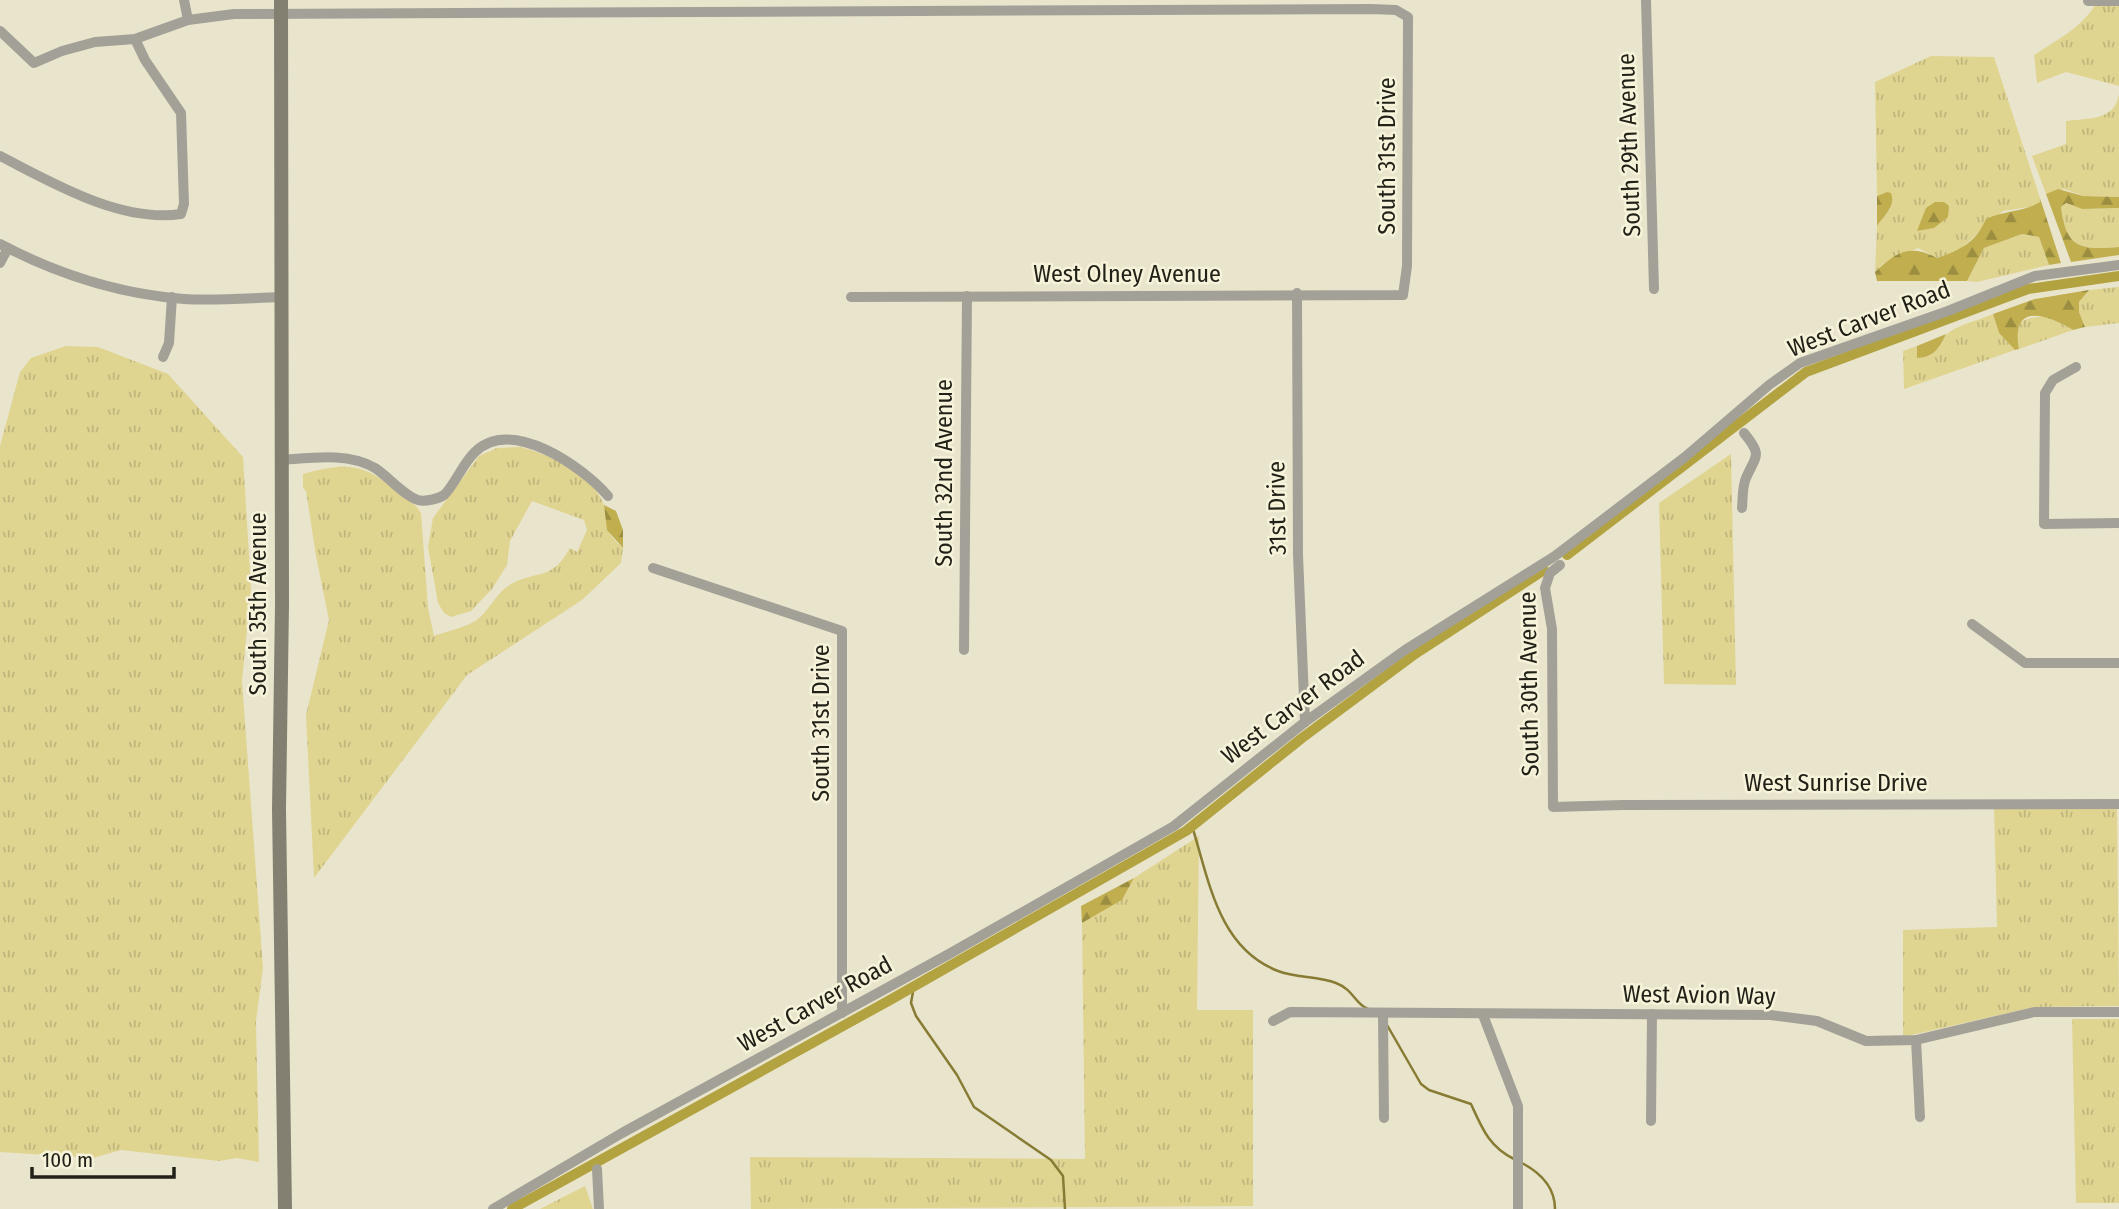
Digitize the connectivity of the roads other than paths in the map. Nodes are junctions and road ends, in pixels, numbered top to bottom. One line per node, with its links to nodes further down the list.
1 (184, 0): 6 (street)
2 (1646, 0): 13 (street, South 29th Avenue)
3 (2088, 1): 4 (street)
4 (2119, 1)
5 (281, 7): 6 (street); 15 (street, South 31st Drive); 18 (street, South 35th Avenue)
6 (188, 20): 8 (street)
7 (0, 31): 8 (street)
8 (135, 39): 9 (street)
9 (0, 156)
10 (4, 246): 11 (street); 17 (street)
11 (0, 263)
12 (2119, 265): 32 (street, West Carver Road)
13 (1654, 289)
14 (1297, 293): 15 (street, West Olney Avenue); 16 (street, West Olney Avenue); 32 (street, 31st Drive)
15 (1403, 295)
16 (967, 296): 19 (street, West Olney Avenue); 30 (street, South 32nd Avenue)
17 (172, 297): 18 (street); 20 (street)
18 (281, 297): 23 (street, South 35th Avenue)
19 (851, 297)
20 (163, 357)
21 (2076, 367): 26 (street)
22 (1744, 433): 25 (street)
23 (281, 460): 24 (street); 46 (street, South 35th Avenue)
24 (608, 496)
25 (1742, 508)
26 (2119, 523)
27 (1560, 565): 34 (street, South 30th Avenue)
28 (653, 568): 36 (street, South 31st Drive)
29 (1972, 624): 31 (street)
30 (964, 650)
31 (2119, 663)
32 (1305, 722): 36 (street, West Carver Road)
33 (2119, 804): 34 (street, West Sunrise Drive)
34 (1553, 807)
35 (2119, 1012): 41 (street, West Avion Way)
36 (842, 1013): 47 (street, West Carver Road)
37 (1652, 1014): 39 (street, West Avion Way); 41 (street, West Avion Way); 44 (street)
38 (1383, 1015): 39 (street, West Avion Way); 40 (street, West Avion Way); 43 (street)
39 (1483, 1015): 49 (street)
40 (1273, 1021)
41 (1916, 1041): 42 (street)
42 (1920, 1117)
43 (1384, 1118)
44 (1651, 1121)
45 (597, 1169): 48 (street)
46 (285, 1209)
47 (493, 1209)
48 (599, 1209)
49 (1518, 1209)

